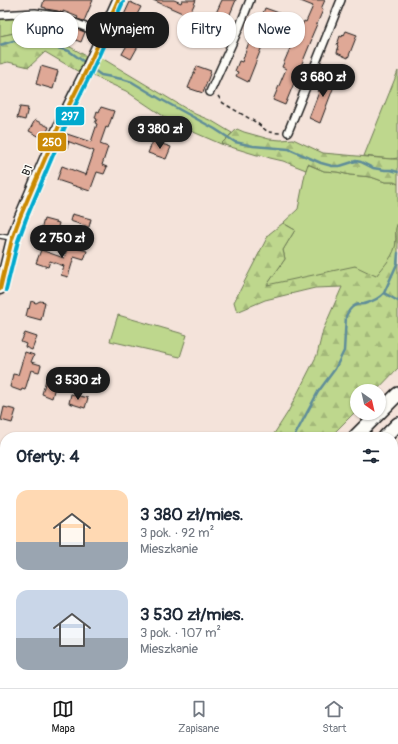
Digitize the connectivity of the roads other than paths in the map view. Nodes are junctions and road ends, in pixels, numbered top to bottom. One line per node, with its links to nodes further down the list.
1 (118, 0): 4 (street, B1)
2 (250, 0): 8 (street)
3 (341, 0): 9 (street)
4 (113, 12)
5 (0, 15): 6 (street)
6 (86, 27)
7 (97, 48): 11 (street, B1)
8 (211, 90)
9 (288, 132)
10 (0, 236): 11 (lane)
11 (12, 239): 12 (street, B1)
12 (0, 289)
13 (398, 394): 15 (highway)
14 (398, 424): 16 (highway)
15 (360, 432)
16 (390, 432)

